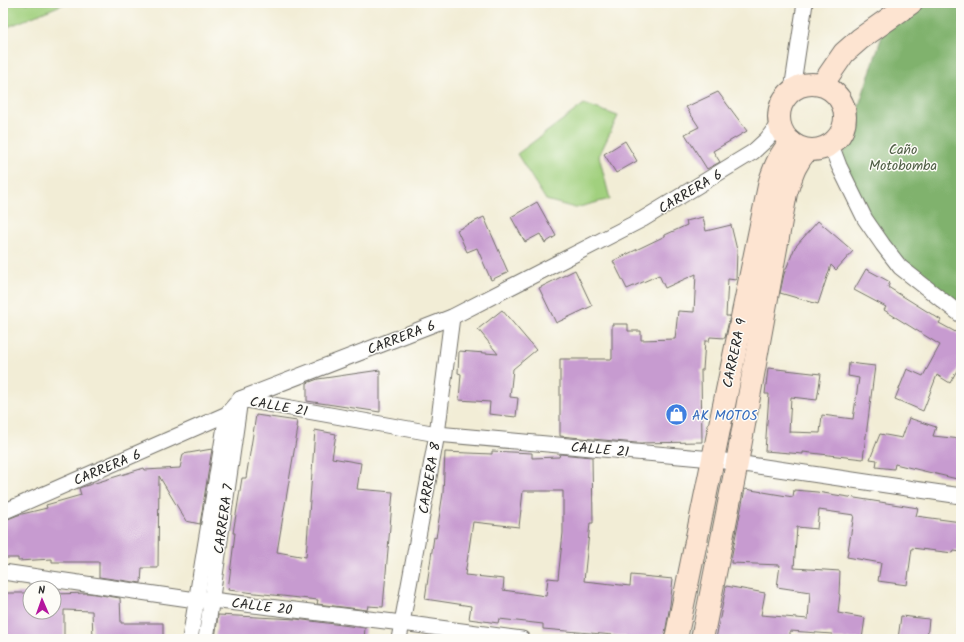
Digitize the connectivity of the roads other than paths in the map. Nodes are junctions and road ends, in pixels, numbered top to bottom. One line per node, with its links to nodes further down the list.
1 (805, 3): 4 (street)
2 (910, 3): 3 (street)
3 (822, 85): 4 (street); 6 (street)
4 (792, 90): 5 (street)
5 (779, 123): 7 (street); 9 (street, CARRERA 6)
6 (831, 145): 7 (street); 8 (street)
7 (799, 146): 13 (street, CARRERA 9); 14 (street, CARRERA 9)
8 (961, 315)
9 (452, 317): 10 (street, CARRERA 6); 12 (street, CARRERA 8)
10 (240, 398): 11 (street, CARRERA 6); 12 (street, CALLE 21); 19 (street, CARRERA 7)
11 (228, 414): 16 (street, CARRERA 6); 18 (street, CARRERA 7)
12 (437, 434): 13 (street, CALLE 21); 20 (street, CARRERA 8)
13 (712, 459): 14 (street, CALLE 21); 25 (street, CARRERA 9)
14 (737, 464): 15 (street, CALLE 21); 26 (street, CARRERA 9)
15 (961, 496)
16 (3, 512)
17 (3, 572): 18 (street, CALLE 20)
18 (196, 600): 19 (street, CALLE 20); 21 (street, CARRERA 7)
19 (212, 600): 20 (street, CALLE 20); 22 (street, CARRERA 7)
20 (402, 623): 23 (street, CARRERA 8); 24 (street, CALLE 20)
21 (190, 639)
22 (206, 639)
23 (399, 639)
24 (522, 639)
25 (676, 639)
26 (702, 639)

